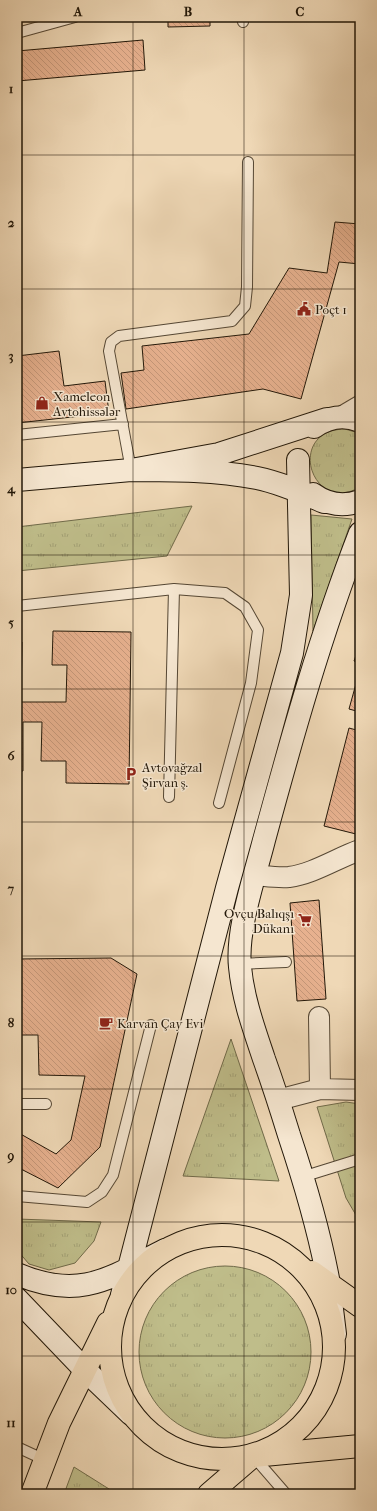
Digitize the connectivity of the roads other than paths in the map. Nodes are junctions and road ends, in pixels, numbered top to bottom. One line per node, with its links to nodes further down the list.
1 (75, 17): 2 (lane)
2 (17, 33)
3 (248, 162): 6 (lane)
4 (360, 400): 5 (lane)
5 (347, 419): 8 (main road); 9 (main road)
6 (123, 424): 7 (lane); 9 (lane)
7 (17, 435)
8 (298, 460): 11 (main road); 13 (main road)
9 (131, 470): 10 (main road); 11 (main road)
10 (17, 480)
11 (298, 491): 13 (main road); 35 (main road)
12 (360, 501): 13 (main road)
13 (324, 502)
14 (360, 533): 20 (main road)
15 (174, 589): 16 (lane); 17 (lane); 18 (lane)
16 (17, 606)
17 (169, 797)
18 (219, 803)
19 (360, 850): 20 (street)
20 (255, 875): 22 (main road)
21 (286, 962): 22 (lane)
22 (239, 964): 27 (main road)
23 (319, 1017): 25 (street)
24 (151, 1025): 32 (lane)
25 (320, 1089): 26 (street); 27 (street)
26 (360, 1090)
27 (278, 1100): 31 (main road)
28 (17, 1104): 29 (lane)
29 (46, 1104)
30 (360, 1159): 31 (lane)
31 (302, 1177): 37 (main road)
32 (17, 1196)
33 (165, 1250): 34 (main road); 35 (main road); 38 (main road)
34 (286, 1254): 37 (main road); 41 (main road)
35 (130, 1268): 36 (main road); 38 (main road)
36 (17, 1274)
37 (329, 1284): 40 (main road); 41 (main road)
38 (122, 1295): 42 (main road); 43 (main road)
39 (17, 1299): 42 (main road)
40 (360, 1306)
41 (335, 1334): 46 (main road)
42 (84, 1369): 43 (main road); 47 (main road)
43 (131, 1414): 46 (main road)
44 (360, 1446): 46 (main road)
45 (17, 1448): 47 (lane)
46 (253, 1456): 49 (main road); 50 (lane)
47 (45, 1460): 48 (main road)
48 (32, 1494)
49 (209, 1494)
50 (286, 1494)

